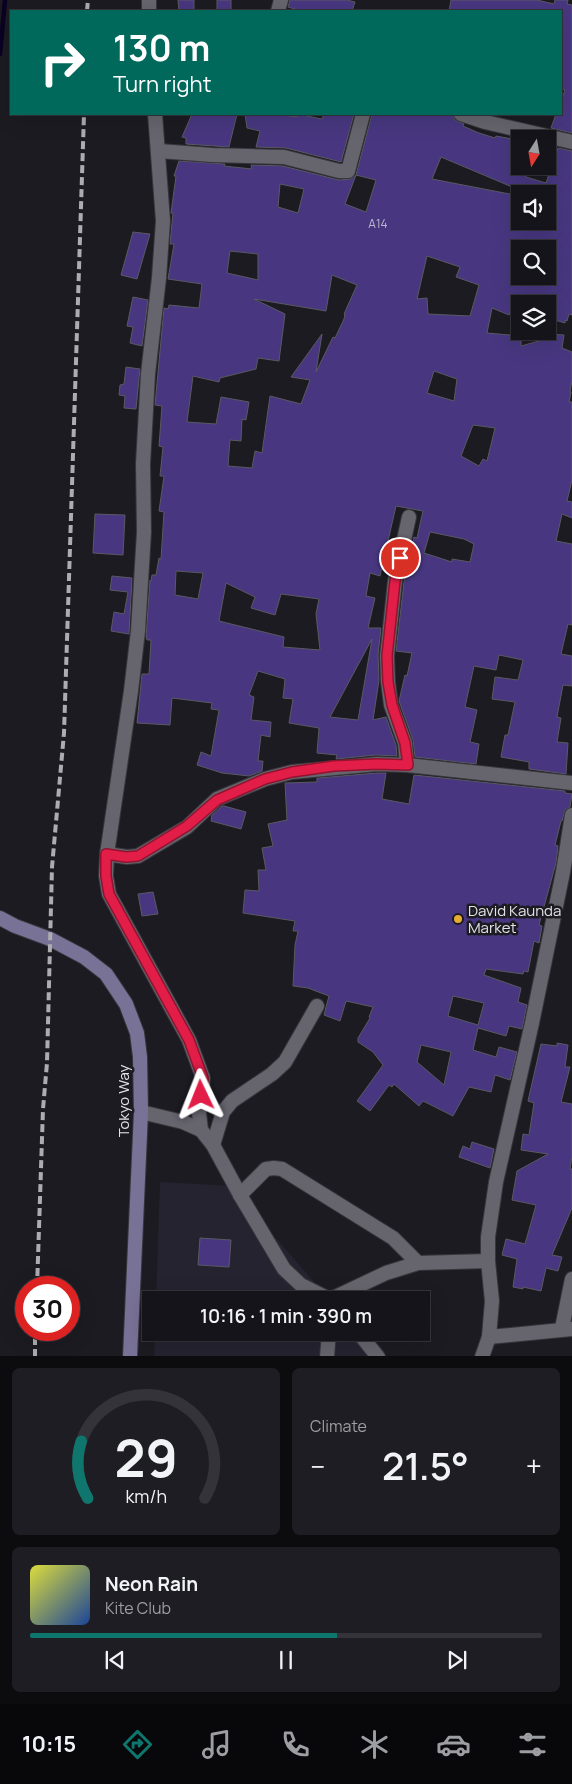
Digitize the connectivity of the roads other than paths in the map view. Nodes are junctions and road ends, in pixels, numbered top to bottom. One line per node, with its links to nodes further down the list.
1 (155, 115): 5 (street)
2 (363, 115): 5 (street)
3 (464, 115): 4 (street)
4 (572, 142)
5 (158, 151): 10 (street)
6 (409, 517): 7 (street)
7 (408, 765): 8 (street); 10 (street)
8 (572, 783)
9 (572, 815): 17 (street)
10 (106, 854): 14 (street)
11 (0, 918): 13 (main road, Tokyo Way)
12 (317, 1006): 15 (street)
13 (141, 1112): 14 (street); 26 (main road, Tokyo Way)
14 (201, 1130): 15 (street)
15 (213, 1145): 16 (street)
16 (240, 1196): 18 (street); 20 (street)
17 (488, 1261): 18 (street); 23 (street)
18 (418, 1262): 21 (street)
19 (572, 1279): 22 (street)
20 (313, 1291)
21 (349, 1291)
22 (567, 1329): 23 (street)
23 (489, 1336): 29 (street)
24 (328, 1341): 27 (street)
25 (366, 1341): 28 (street)
26 (130, 1356)
27 (327, 1356)
28 (378, 1356)
29 (482, 1356)

